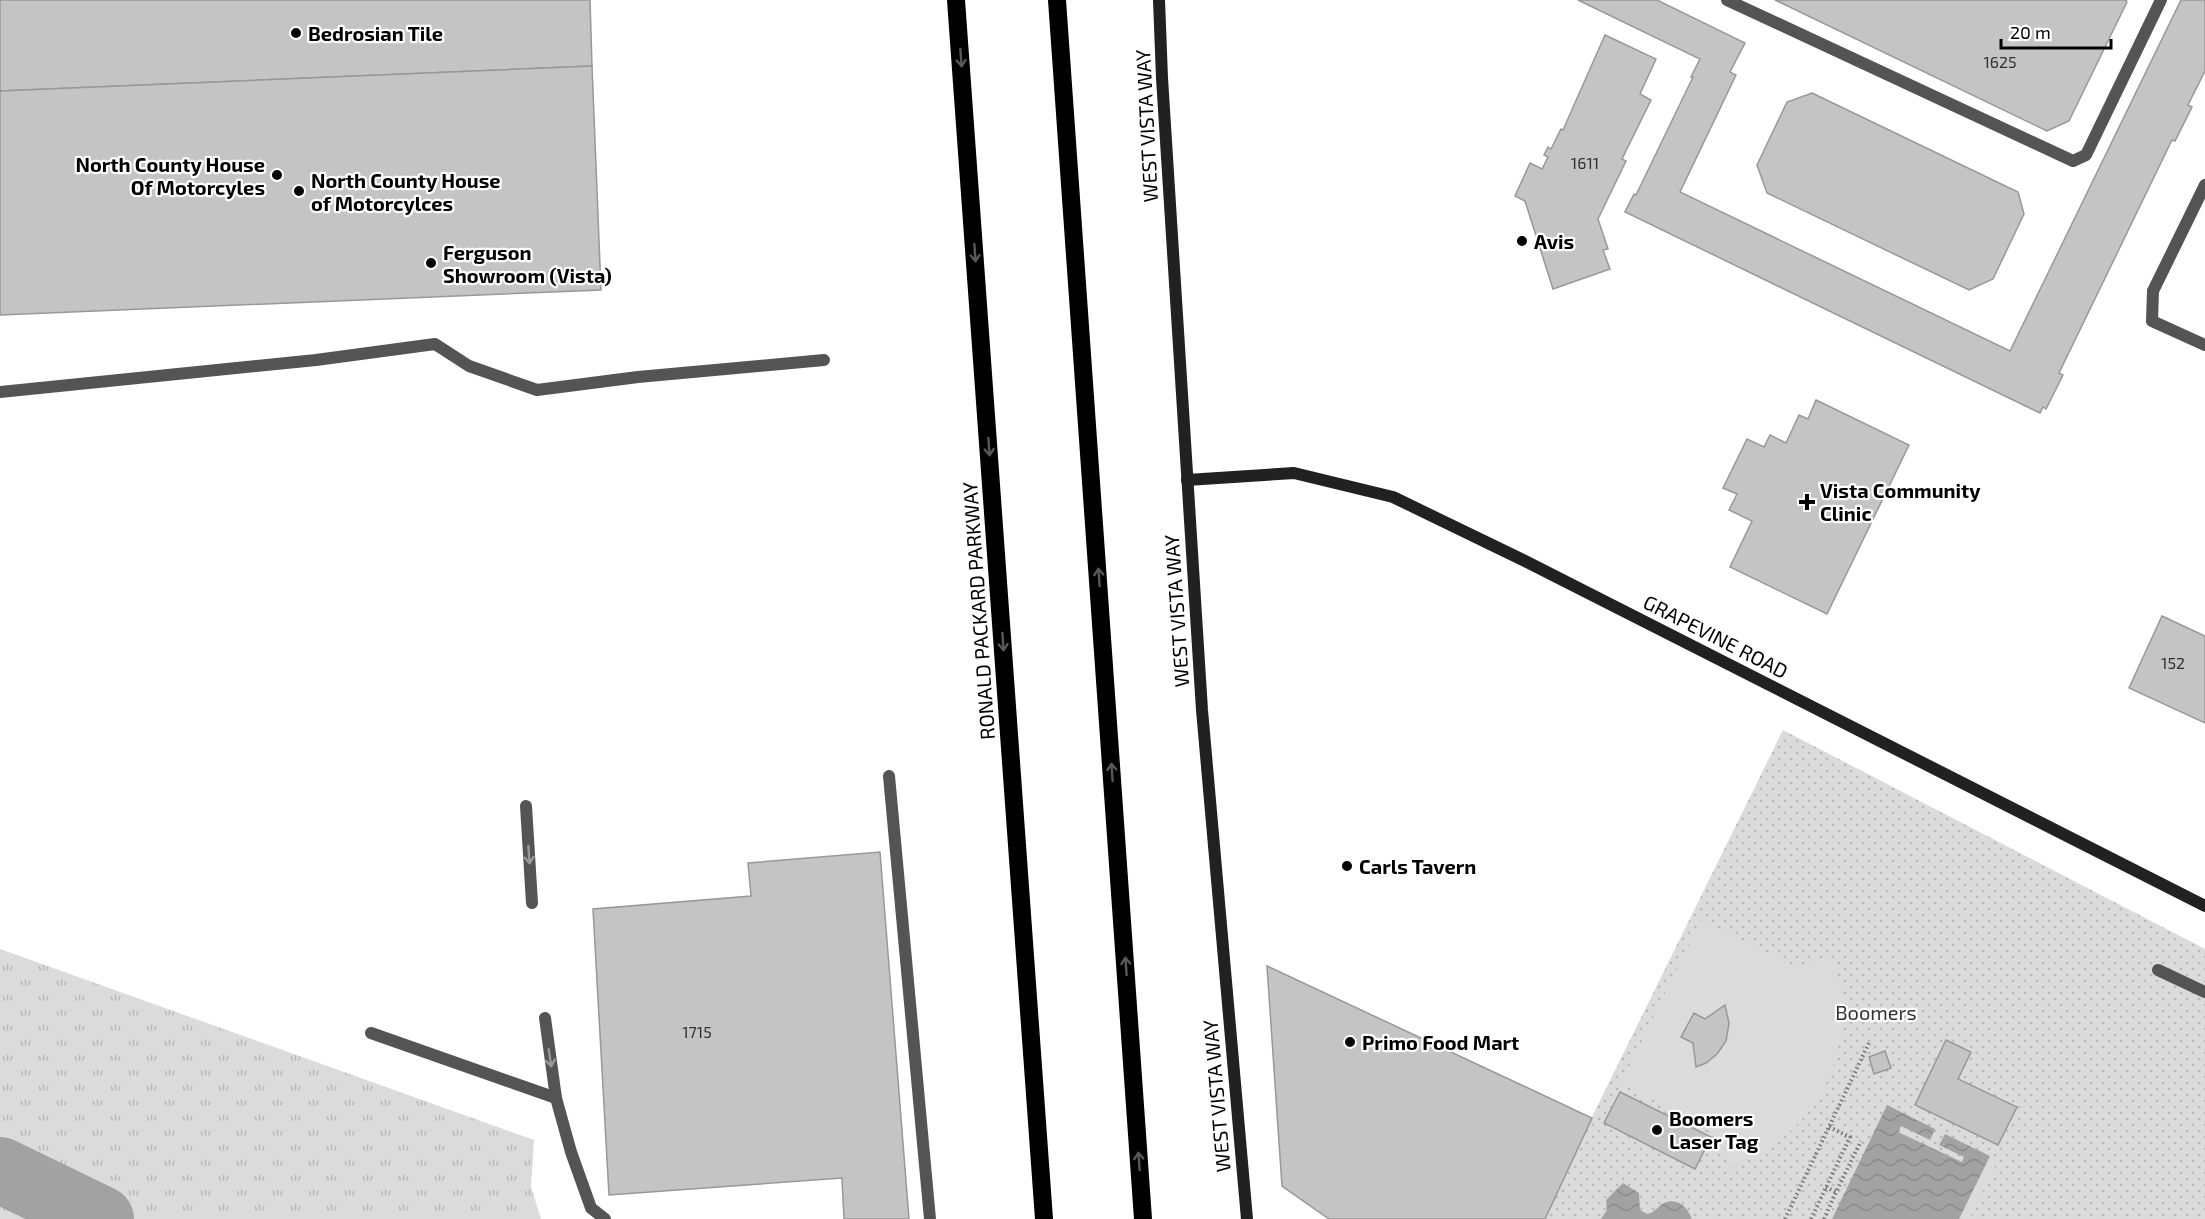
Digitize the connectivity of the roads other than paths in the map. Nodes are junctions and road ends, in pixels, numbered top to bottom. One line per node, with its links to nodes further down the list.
1 (956, 0): 22 (highway, RONALD PACKARD PARKWAY, one-way to 22)
2 (1057, 0): 23 (highway, one-way to 2)
3 (1159, 0): 10 (main road, WEST VISTA WAY)
4 (1727, 0): 5 (lane)
5 (2161, 0)
6 (2205, 185): 7 (lane)
7 (2205, 345)
8 (824, 360): 9 (lane)
9 (0, 392)
10 (1187, 480): 14 (main road, GRAPEVINE ROAD); 24 (main road, WEST VISTA WAY)
11 (889, 776): 21 (lane)
12 (526, 806): 13 (lane, one-way to 13)
13 (532, 903)
14 (2205, 906)
15 (2158, 970): 16 (lane)
16 (2203, 987)
17 (544, 1018): 19 (lane, one-way to 19)
18 (371, 1033): 19 (lane)
19 (556, 1098): 20 (lane)
20 (605, 1219)
21 (930, 1219)
22 (1044, 1219)
23 (1143, 1219)
24 (1247, 1219)

